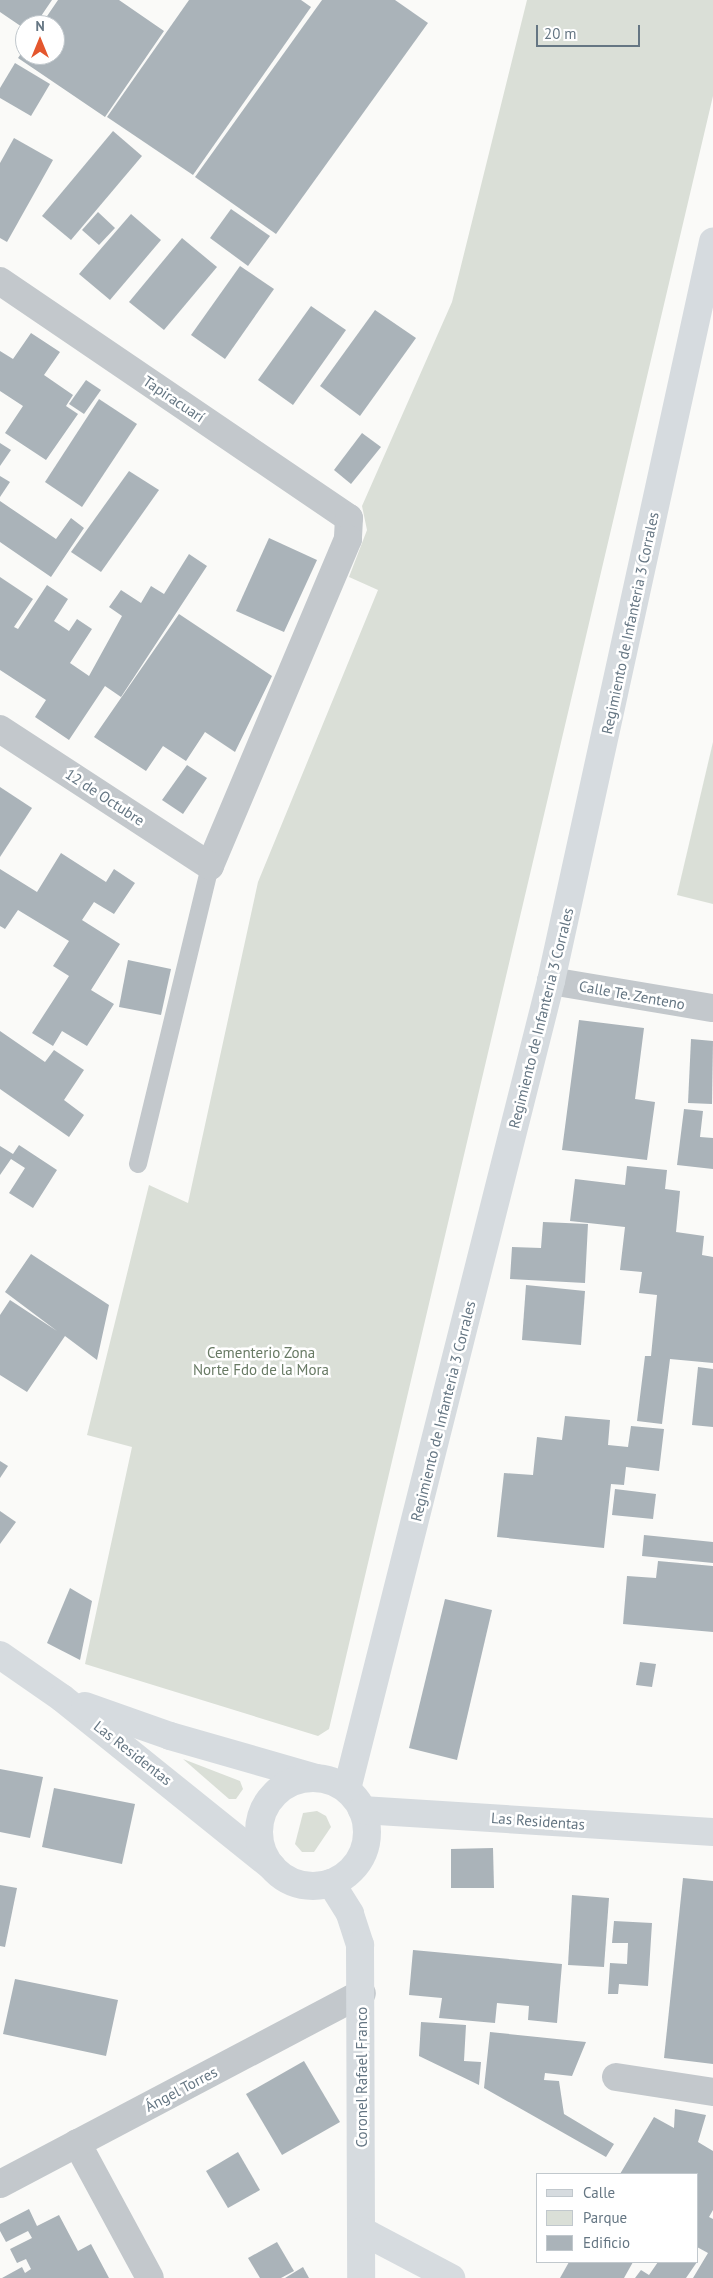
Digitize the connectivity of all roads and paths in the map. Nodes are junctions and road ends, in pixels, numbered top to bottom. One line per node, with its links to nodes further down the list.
1 (713, 242): 5 (street, Regimiento de Infanteria 3 Corrales)
2 (0, 281): 4 (street, Tapiracuarí)
3 (0, 729): 4 (street, 12 de Octubre)
4 (210, 866): 7 (lane)
5 (552, 981): 6 (street, Calle Te. Zenteno); 11 (street, Regimiento de Infanteria 3 Corrales)
6 (713, 1008)
7 (138, 1164)
8 (0, 1655): 9 (street, Las Residentas)
9 (62, 1698): 10 (street, Las Residentas); 13 (street, Las Residentas)
10 (317, 1778): 11 (street); 13 (street)
11 (355, 1800): 12 (street, Las Residentas); 14 (street)
12 (713, 1832)
13 (272, 1867): 14 (street)
14 (331, 1883): 15 (street, Coronel Rafael Franco)
15 (362, 1993): 18 (street, Ángel Torres); 20 (street, Coronel Rafael Franco)
16 (616, 2077): 17 (street)
17 (713, 2092)
18 (77, 2143): 19 (street, Ángel Torres); 21 (street)
19 (0, 2184)
20 (362, 2231): 22 (street, Coronel Rafael Franco); 23 (street)
21 (150, 2278)
22 (361, 2278)
23 (451, 2278)

